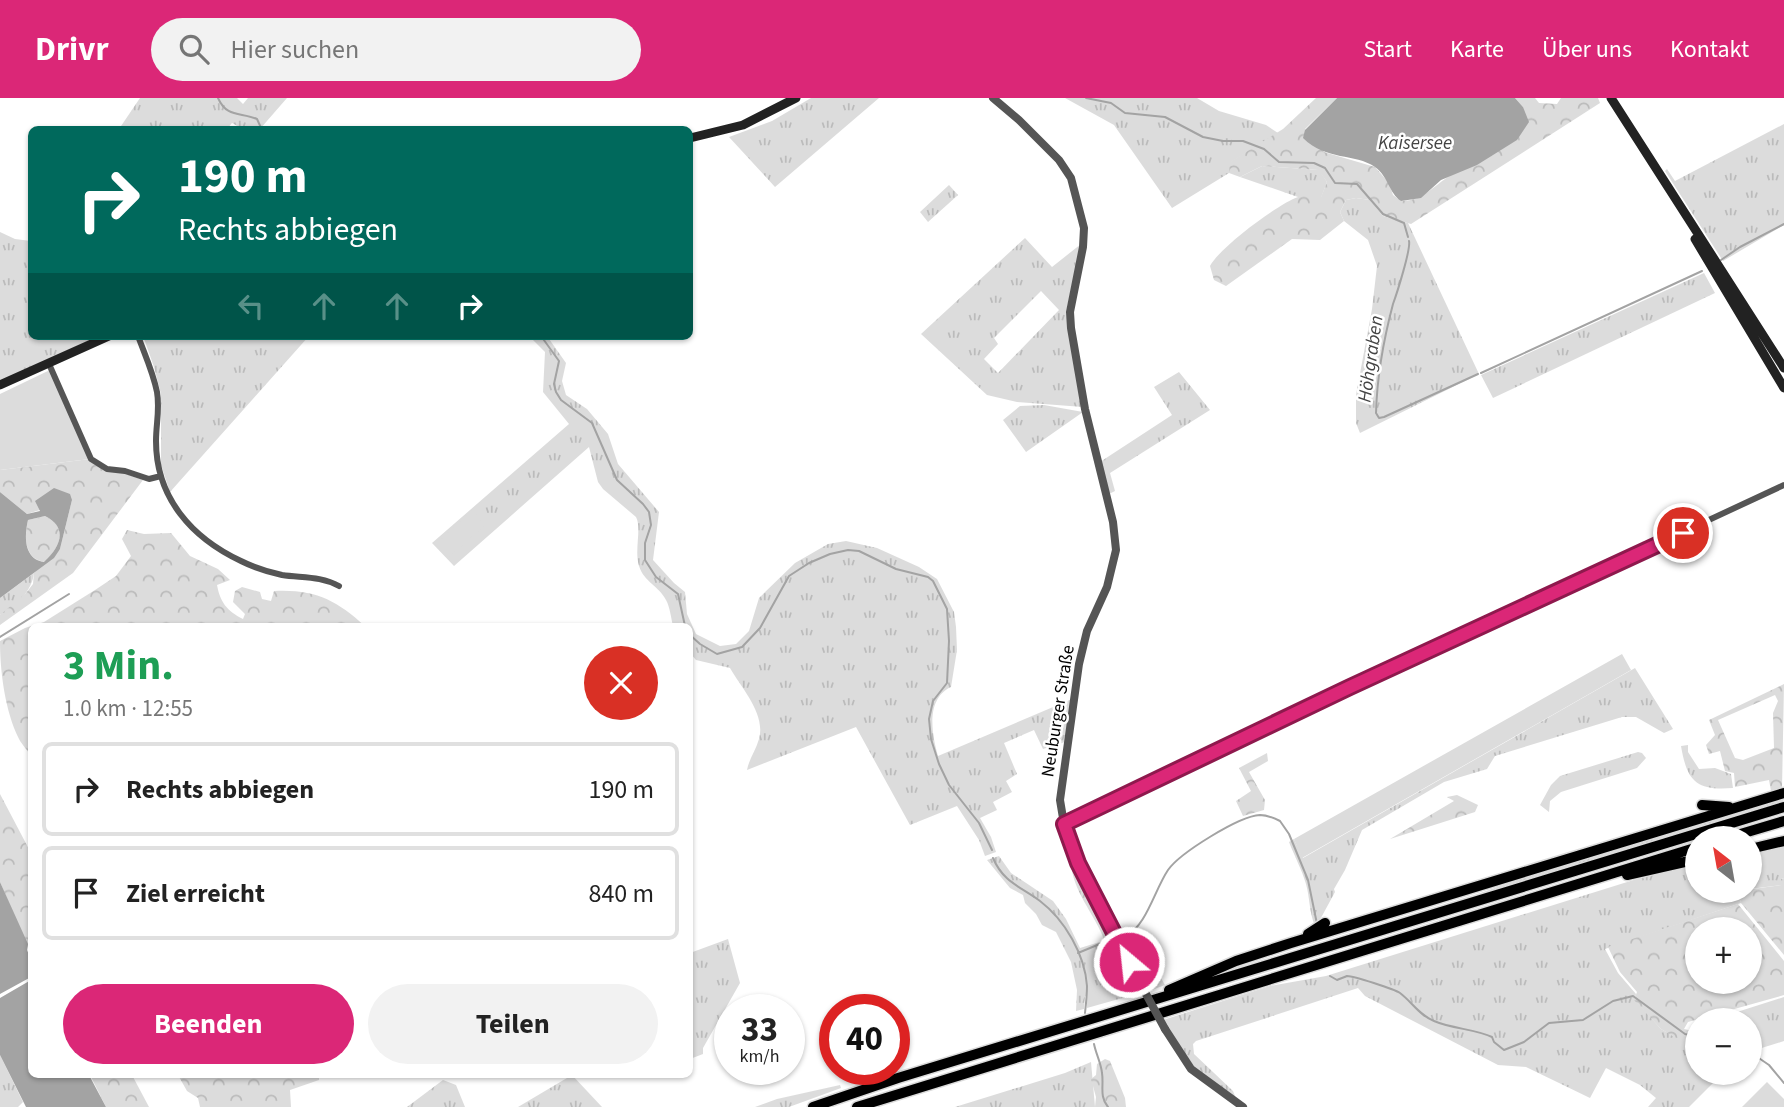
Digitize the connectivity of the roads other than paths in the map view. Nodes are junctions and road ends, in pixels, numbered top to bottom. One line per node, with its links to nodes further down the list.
1 (796, 98): 4 (main road)
2 (993, 98): 20 (street, Neuburger Straße)
3 (1611, 98): 5 (main road)
4 (693, 138)
5 (1664, 183): 9 (main road); 11 (main road)
6 (100, 340): 8 (main road)
7 (140, 340): 12 (street)
8 (49, 364): 10 (main road); 12 (street)
9 (1784, 368)
10 (0, 385)
11 (1784, 388)
12 (161, 476): 14 (street)
13 (1784, 485): 20 (street)
14 (339, 586)
15 (1784, 793): 17 (highway)
16 (1702, 805): 17 (highway)
17 (1742, 805): 28 (highway)
18 (1784, 807): 29 (highway)
19 (1784, 821): 21 (highway)
20 (1064, 824): 32 (street, Neuburger Straße, bridge)
21 (1762, 828)
22 (1784, 841): 23 (highway)
23 (1762, 846)
24 (1685, 851): 26 (highway)
25 (1685, 862): 26 (highway)
26 (1569, 887): 31 (highway)
27 (1325, 923): 28 (highway)
28 (1291, 943): 29 (highway)
29 (1145, 1003): 30 (highway)
30 (813, 1107)
31 (857, 1107)
32 (1243, 1107)

